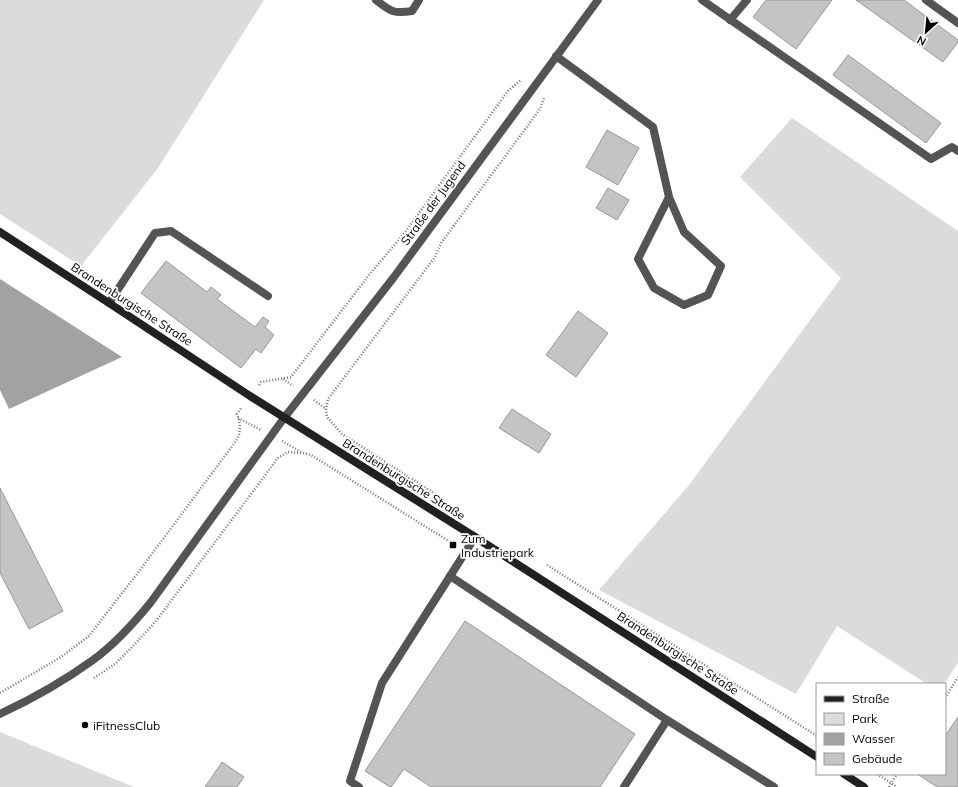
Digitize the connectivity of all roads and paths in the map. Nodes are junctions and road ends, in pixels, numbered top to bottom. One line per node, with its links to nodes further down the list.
1 (376, 0): 2 (street)
2 (419, 0)
3 (598, 0): 9 (street, Straße der Jugend)
4 (702, 0): 7 (street)
5 (747, 0): 7 (street)
6 (926, 0): 8 (street)
7 (730, 20): 12 (street)
8 (958, 23)
9 (556, 56): 13 (street); 19 (street, Straße der Jugend)
10 (526, 76): 17 (path)
11 (544, 97): 20 (path)
12 (958, 151)
13 (669, 197): 13 (street)
14 (0, 232): 16 (street, Brandenburgische Straße)
15 (268, 296): 16 (street)
16 (109, 303): 19 (street, Brandenburgische Straße)
17 (282, 378)
18 (238, 418): 27 (path)
19 (284, 418): 21 (street, Brandenburgische Straße); 29 (street)
20 (449, 503)
21 (475, 537): 22 (street); 32 (street, Brandenburgische Straße)
22 (466, 552): 24 (street); 26 (path)
23 (542, 563): 31 (path)
24 (450, 576): 30 (street); 37 (street)
25 (958, 677): 28 (path)
26 (88, 681)
27 (0, 693)
28 (946, 696)
29 (0, 714)
30 (667, 720): 38 (street); 39 (street)
31 (816, 735)
32 (816, 756)
33 (846, 775): 40 (street)
34 (879, 775): 36 (path)
35 (896, 775): 36 (path)
36 (891, 783): 41 (path); 42 (path)
37 (359, 787)
38 (624, 787)
39 (774, 787)
40 (864, 787)
41 (889, 787)
42 (897, 787)

